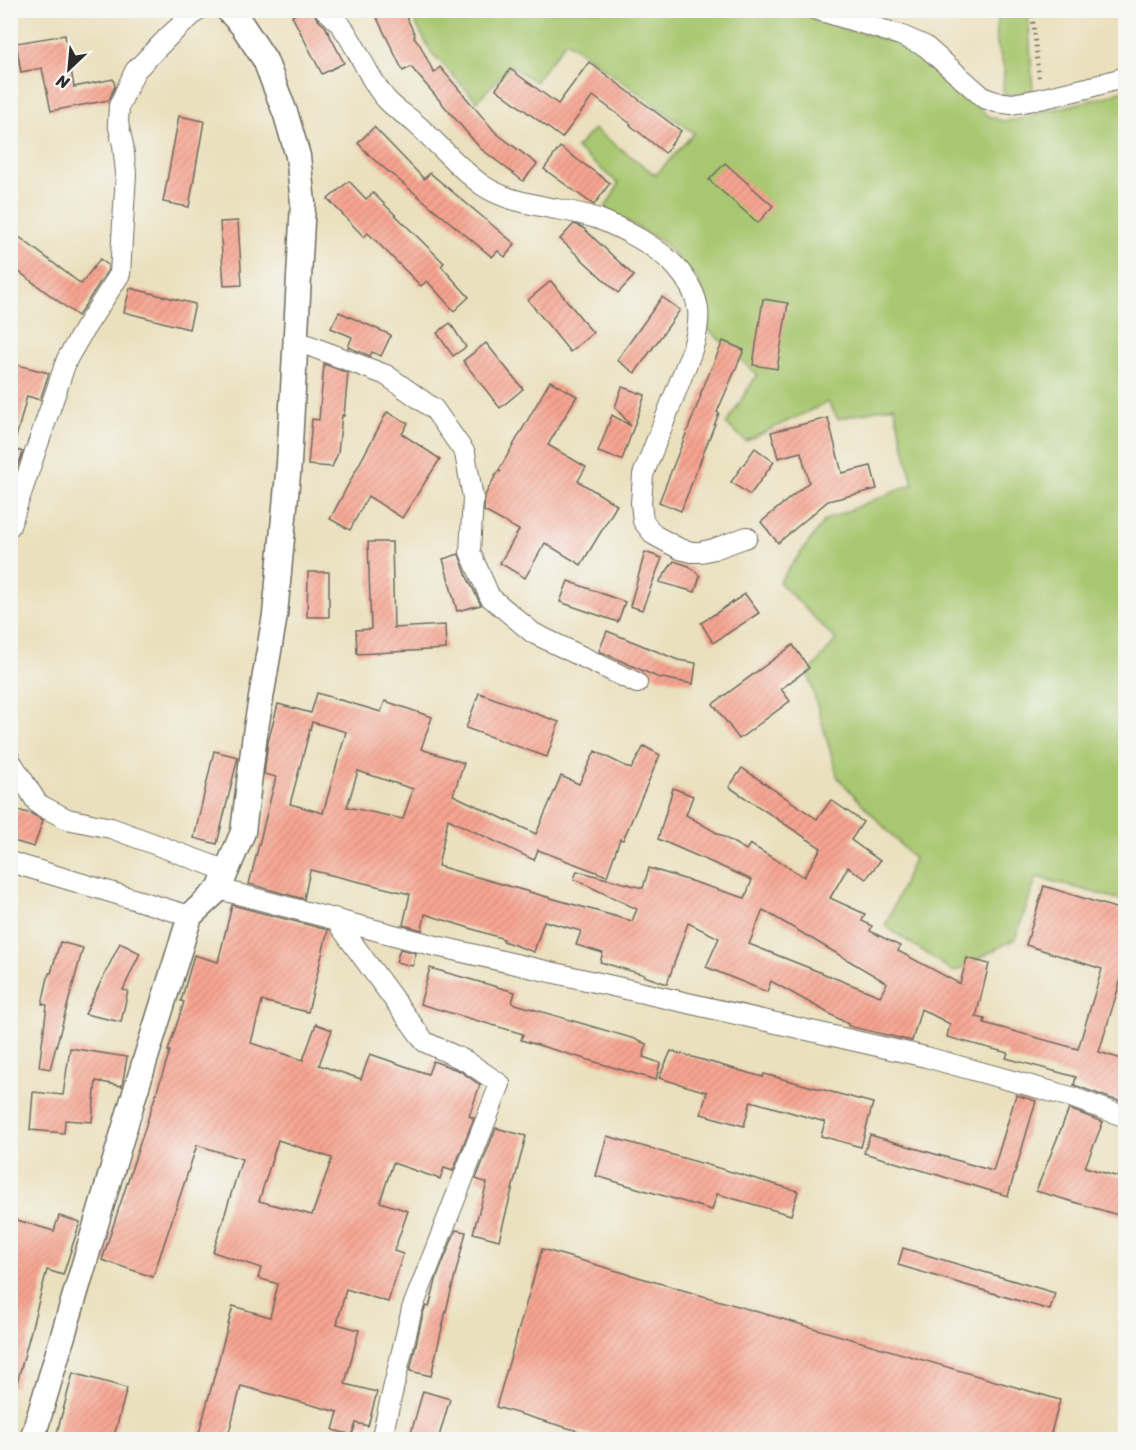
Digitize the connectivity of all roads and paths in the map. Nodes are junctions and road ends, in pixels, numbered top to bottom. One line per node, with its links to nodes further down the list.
1 (198, 10): 9 (street)
2 (228, 10): 8 (street)
3 (326, 10): 10 (street)
4 (818, 10): 7 (street)
5 (1032, 10): 7 (path)
6 (1125, 76): 7 (street)
7 (1040, 99)
8 (297, 341): 11 (street); 14 (street)
9 (10, 526)
10 (747, 537)
11 (637, 683)
12 (10, 760): 14 (street)
13 (10, 862): 15 (street)
14 (223, 880): 15 (street); 16 (street)
15 (190, 916): 18 (street)
16 (334, 918): 17 (street); 19 (street)
17 (1125, 1117)
18 (32, 1440)
19 (381, 1440)

